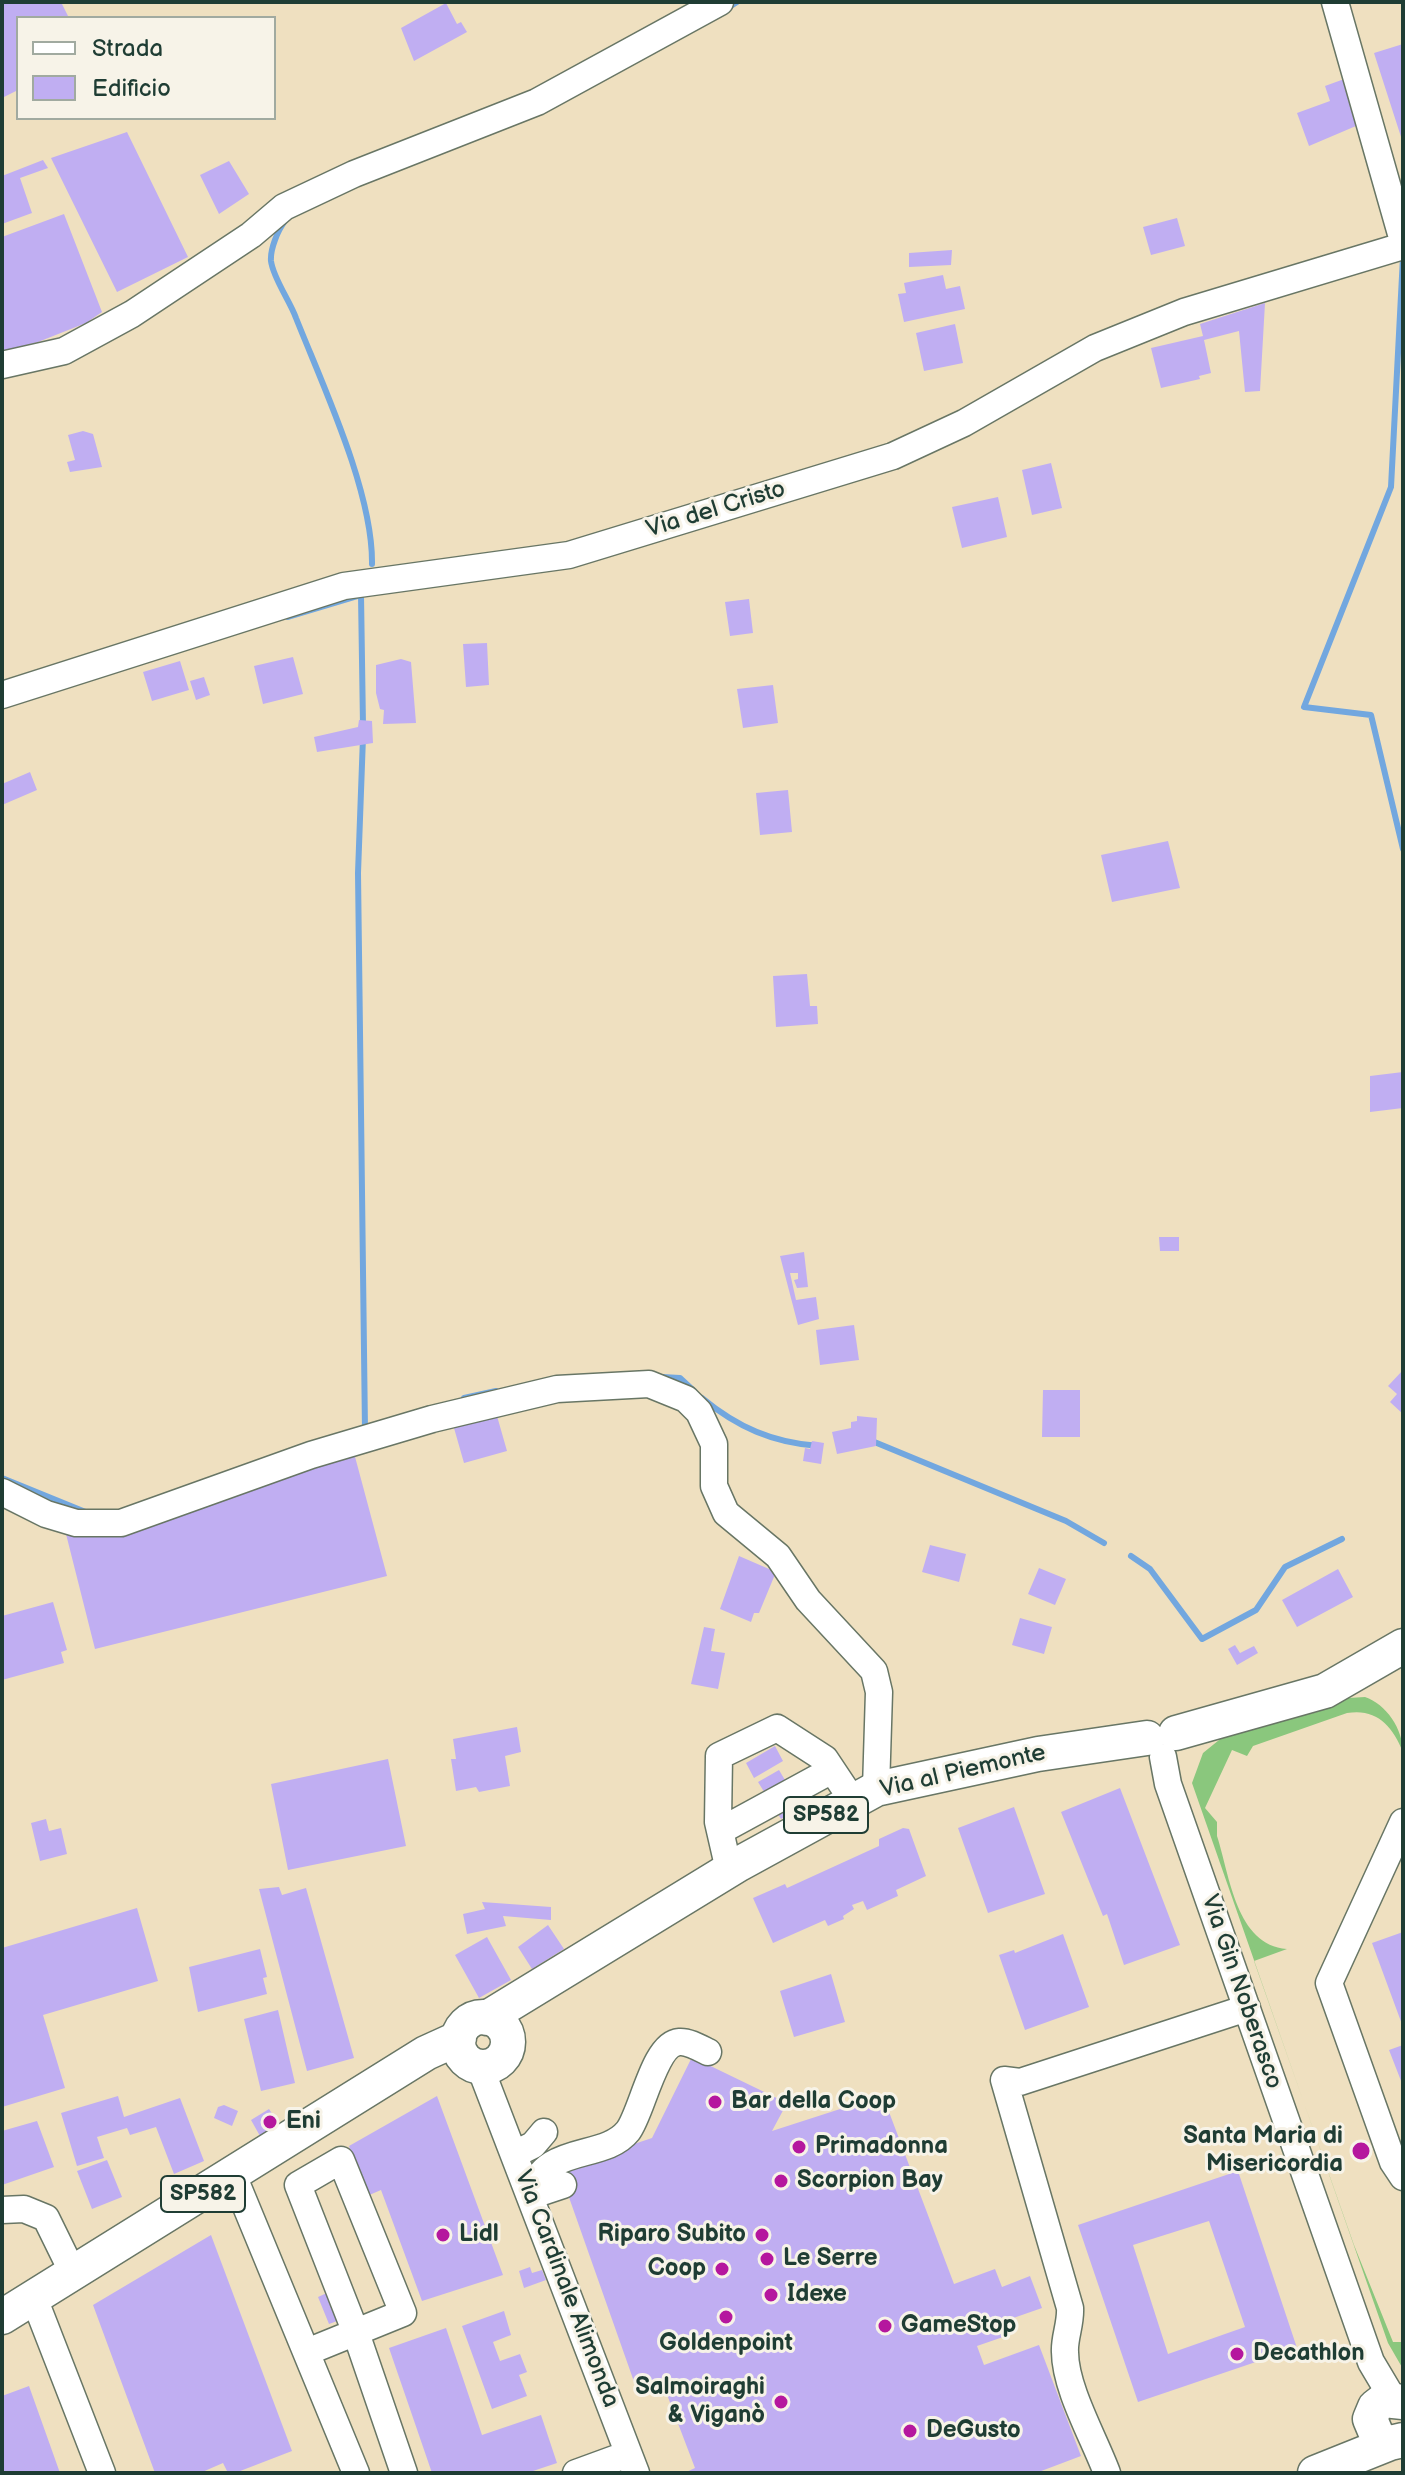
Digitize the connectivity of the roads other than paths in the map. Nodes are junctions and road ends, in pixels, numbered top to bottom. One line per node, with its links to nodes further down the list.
1 (720, 2): 4 (street)
2 (1335, 2): 3 (street)
3 (1403, 244): 5 (street, Via del Cristo)
4 (2, 365)
5 (2, 695)
6 (2, 1492): 10 (street)
7 (1403, 1646): 8 (main road, Via al Piemonte / SP582)
8 (1162, 1743): 10 (main road, Via al Piemonte / SP582); 14 (street, Via Gin Noberasco)
9 (832, 1770): 10 (street); 12 (street); 12 (street)
10 (864, 1795): 13 (main road, Via al Piemonte / SP582)
11 (1403, 1822): 20 (street)
12 (720, 1831): 13 (street)
13 (729, 1870): 15 (main road, Via al Piemonte / SP582)
14 (1247, 2008): 29 (street, Via Gin Noberasco); 36 (street)
15 (482, 2046): 18 (street, Via Cardinale Alimonda); 19 (main road, Via al Piemonte / SP582)
16 (708, 2052): 22 (street)
17 (544, 2132): 18 (street)
18 (515, 2154): 22 (street, Via Cardinale Alimonda)
19 (233, 2175): 24 (main road, Via al Piemonte / SP582); 28 (street)
20 (1403, 2177)
21 (563, 2185): 22 (street)
22 (530, 2196): 30 (street, Via Cardinale Alimonda)
23 (2, 2210): 24 (street)
24 (73, 2273): 25 (main road, Via al Piemonte / SP582)
25 (34, 2298): 26 (main road, Via al Piemonte / SP582); 32 (street)
26 (2, 2317)
27 (356, 2333): 27 (street); 28 (street); 34 (street)
28 (307, 2352): 33 (street)
29 (1389, 2420): 31 (main road)
30 (632, 2464): 35 (street)
31 (1324, 2469)
32 (102, 2473)
33 (356, 2473)
34 (404, 2473)
35 (576, 2473)
36 (1107, 2473)

